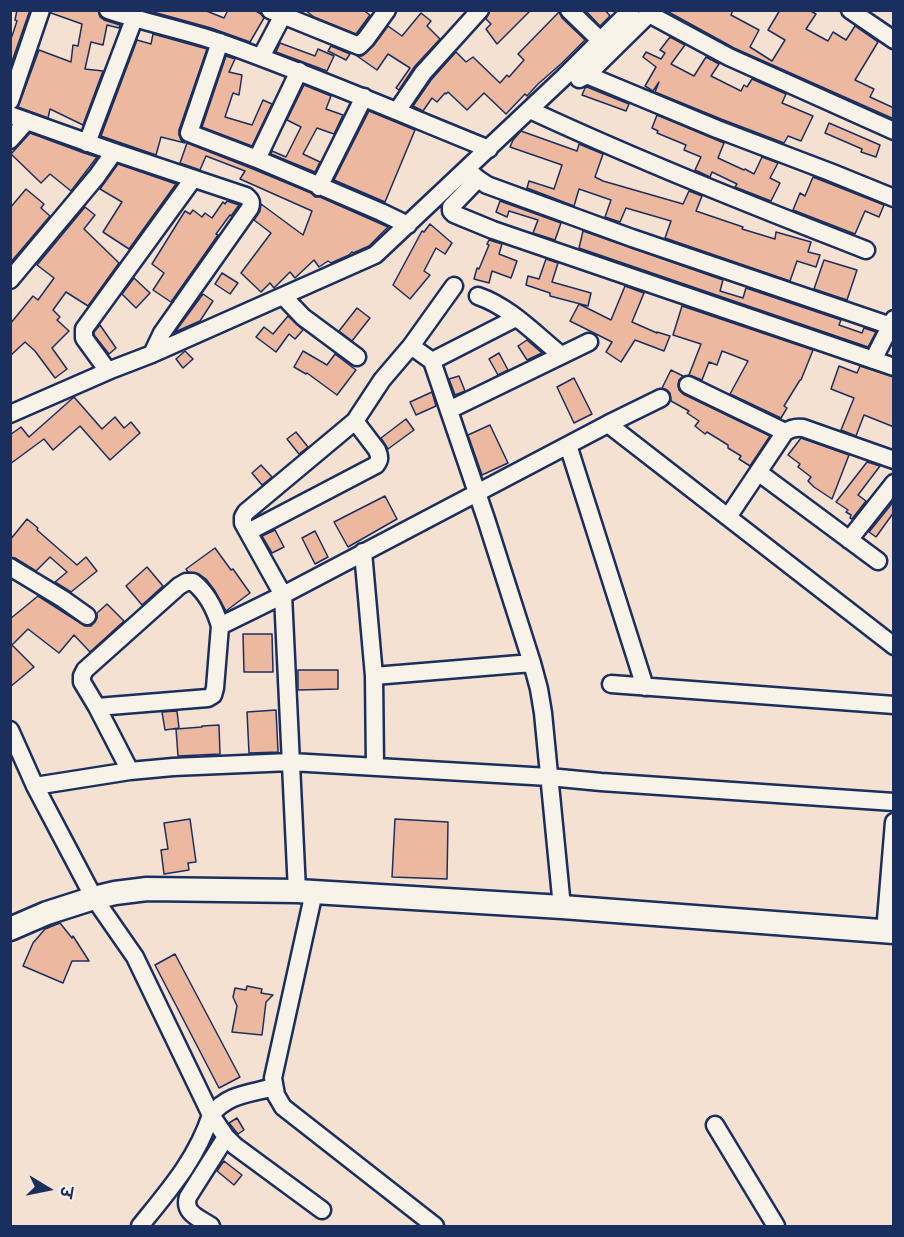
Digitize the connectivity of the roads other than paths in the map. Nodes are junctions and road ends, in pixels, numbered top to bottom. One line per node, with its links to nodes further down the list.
1 (41, 10): 19 (street)
2 (108, 10): 10 (street)
3 (387, 10): 9 (street)
4 (480, 10): 21 (street)
5 (569, 10): 12 (street)
6 (631, 10): 12 (street)
7 (850, 10): 11 (street)
8 (651, 12): 16 (street); 23 (street)
9 (277, 13): 14 (street)
10 (134, 19): 13 (street); 25 (street)
11 (894, 40)
12 (601, 41): 17 (street)
13 (220, 42): 14 (street); 28 (street)
14 (261, 57): 15 (street)
15 (299, 71): 18 (street); 28 (street)
16 (587, 75): 17 (street); 32 (street)
17 (565, 76): 20 (street)
18 (364, 97): 21 (street); 31 (street)
19 (10, 101)
20 (530, 110): 26 (street); 34 (street)
21 (397, 111): 26 (street)
22 (18, 118): 24 (street); 25 (street)
23 (894, 131)
24 (10, 140)
25 (87, 143): 27 (street)
26 (489, 149): 29 (street)
27 (114, 152): 30 (street); 35 (street)
28 (256, 159): 31 (street)
29 (473, 174): 33 (street); 40 (street); 46 (street)
30 (193, 179): 43 (street); 49 (street)
31 (319, 187): 33 (street)
32 (894, 198)
33 (408, 225): 37 (street)
34 (866, 250)
35 (10, 280)
36 (454, 286): 42 (street)
37 (283, 296): 43 (street); 45 (street)
38 (478, 296): 39 (street)
39 (516, 318): 44 (street); 47 (street)
40 (892, 324): 46 (street)
41 (589, 342): 44 (street)
42 (411, 346): 47 (street); 54 (street)
43 (152, 354): 49 (street)
44 (561, 355): 52 (street)
45 (357, 357)
46 (873, 360): 48 (street)
47 (432, 361): 52 (street)
48 (894, 367)
49 (108, 371): 53 (street)
50 (688, 385): 56 (street)
51 (661, 398): 55 (street)
52 (449, 410): 61 (street)
53 (10, 414)
54 (355, 421): 63 (street); 63 (street)
55 (608, 424): 57 (street); 62 (street)
56 (785, 432): 58 (street); 59 (street)
57 (568, 445): 61 (street); 75 (street)
58 (894, 460)
59 (758, 472): 62 (street); 64 (street)
60 (894, 483): 64 (street)
61 (477, 493): 65 (street); 72 (street)
62 (728, 517): 71 (street)
63 (248, 532): 68 (street)
64 (849, 540): 66 (street)
65 (363, 552): 68 (street); 73 (street)
66 (878, 561)
67 (10, 567): 69 (street)
68 (283, 595): 70 (street); 79 (street)
69 (87, 616)
70 (220, 626): 77 (street); 77 (street)
71 (894, 646)
72 (532, 663): 73 (street); 82 (street)
73 (374, 676): 80 (street)
74 (611, 684): 75 (street)
75 (645, 687): 76 (street)
76 (894, 705)
77 (97, 707): 81 (street)
78 (10, 730): 83 (street)
79 (291, 762): 80 (street); 81 (street); 86 (street)
80 (375, 767): 82 (street)
81 (130, 771): 83 (street)
82 (549, 777): 84 (street); 88 (street)
83 (35, 786): 87 (street)
84 (894, 802)
85 (894, 822): 90 (street)
86 (305, 892): 87 (street); 88 (street); 91 (street)
87 (94, 898): 89 (street); 92 (street)
88 (562, 907): 90 (street)
89 (10, 929)
90 (889, 932)
91 (274, 1087): 92 (street); 98 (street)
92 (211, 1115): 94 (street); 96 (street)
93 (715, 1125): 99 (street)
94 (226, 1137): 95 (street); 97 (street)
95 (322, 1210)
96 (140, 1227)
97 (211, 1227)
98 (435, 1227)
99 (776, 1227)

